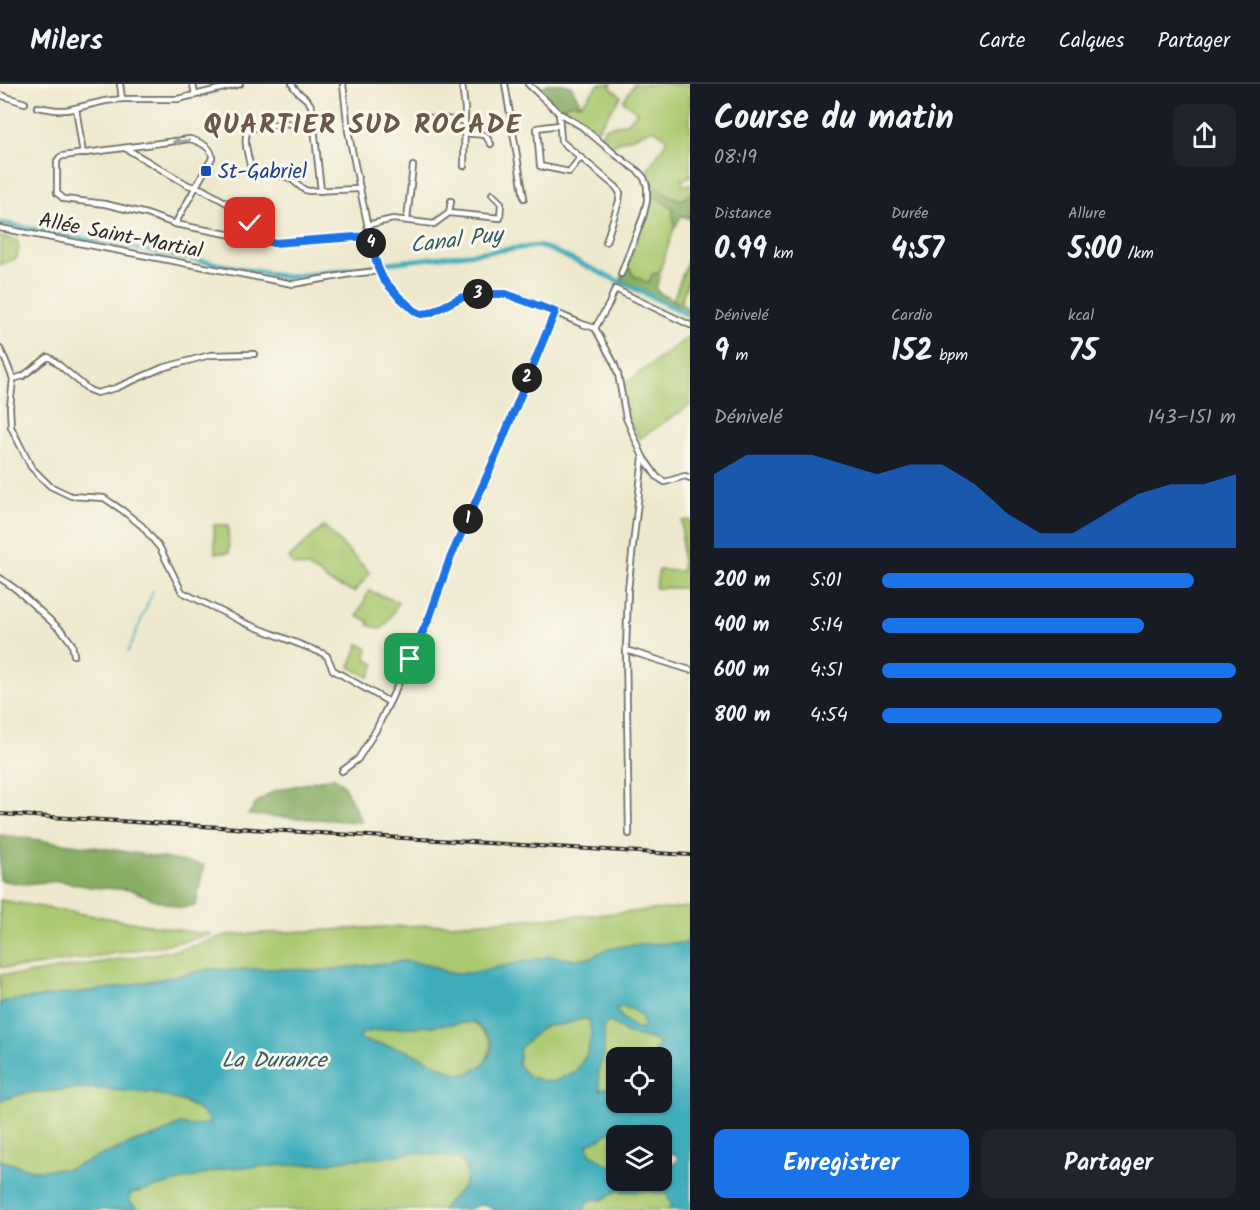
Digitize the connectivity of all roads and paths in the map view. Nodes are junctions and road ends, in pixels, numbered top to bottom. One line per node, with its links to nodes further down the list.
1 (120, 84): 11 (street)
2 (193, 84): 10 (street)
3 (240, 84): 10 (street)
4 (292, 84): 19 (street)
5 (343, 84): 28 (street)
6 (462, 84): 17 (street)
7 (505, 84): 31 (street)
8 (528, 84): 15 (street)
9 (0, 95): 12 (street)
10 (195, 95): 11 (street)
11 (122, 99): 14 (street)
12 (25, 103)
13 (37, 107): 14 (street)
14 (76, 108): 23 (street)
15 (559, 113): 18 (street); 42 (street)
16 (419, 117): 17 (street)
17 (465, 121): 20 (street)
18 (559, 125): 24 (street); 24 (street)
19 (314, 127): 29 (street); 29 (street)
20 (464, 133): 21 (street); 26 (street)
21 (491, 144)
22 (125, 148): 23 (street); 27 (street); 27 (street, one-way to 22)
23 (83, 154): 35 (street)
24 (580, 158): 40 (street)
25 (413, 166): 34 (street)
26 (464, 166)
27 (195, 188): 35 (street); 39 (street)
28 (359, 189): 29 (street); 36 (street)
29 (321, 190)
30 (492, 194): 33 (street)
31 (524, 198)
32 (451, 201): 33 (street)
33 (449, 213): 34 (street)
34 (407, 220): 36 (street)
35 (175, 224): 39 (street)
36 (367, 225): 38 (street)
37 (0, 228): 41 (street, Allée Saint-Martial)
38 (369, 236): 39 (street); 41 (street)
39 (250, 238)
40 (606, 242)
41 (378, 267): 43 (street)
42 (621, 274)
43 (555, 312): 45 (street); 55 (street)
44 (690, 325): 45 (street)
45 (595, 328): 49 (street)
46 (0, 349): 48 (street)
47 (254, 354): 48 (street)
48 (13, 379): 55 (street)
49 (643, 457): 50 (street); 52 (street)
50 (690, 478)
51 (0, 578): 53 (street)
52 (626, 650): 54 (street); 57 (street)
53 (74, 655)
54 (690, 670)
55 (389, 702): 56 (street)
56 (342, 771)
57 (628, 834)

